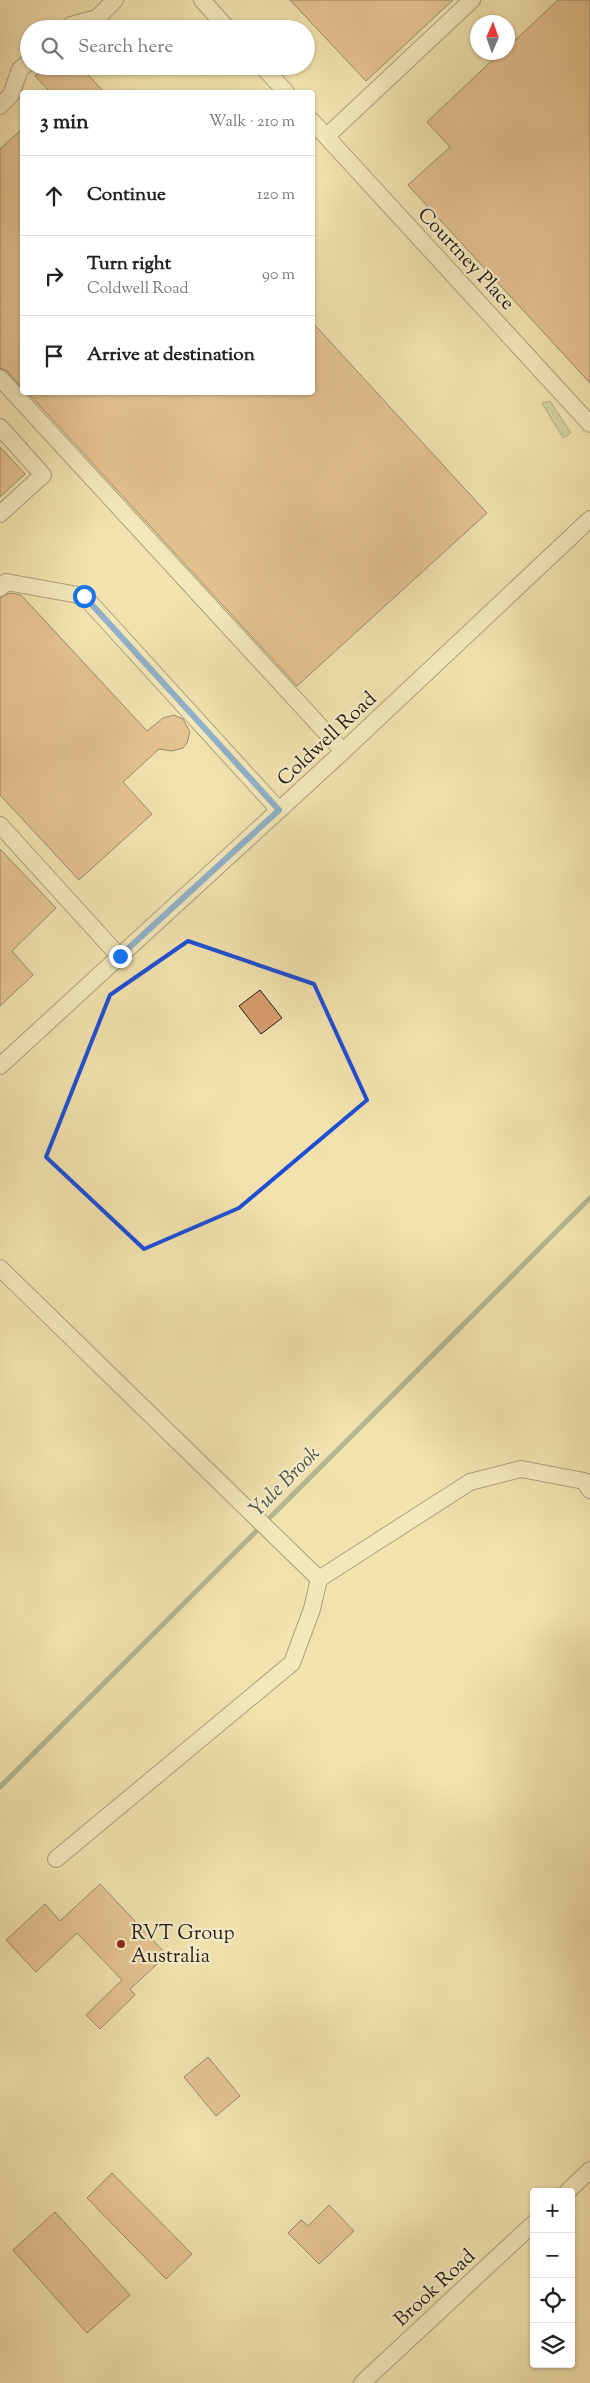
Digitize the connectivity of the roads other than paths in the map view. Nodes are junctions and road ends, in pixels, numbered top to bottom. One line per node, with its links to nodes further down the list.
1 (115, 0): 4 (street)
2 (202, 0): 5 (street)
3 (472, 0): 11 (street)
4 (90, 20)
5 (220, 20)
6 (20, 69): 9 (street)
7 (270, 75): 8 (street)
8 (284, 90)
9 (0, 106)
10 (315, 124): 11 (street, Courtney Place)
11 (327, 136): 13 (street, Courtney Place)
12 (0, 378): 18 (street)
13 (590, 424)
14 (0, 428): 15 (street)
15 (0, 514)
16 (590, 519): 18 (street, Coldwell Road)
17 (0, 588): 19 (street)
18 (343, 751): 19 (street, Coldwell Road)
19 (279, 810): 21 (street, Coldwell Road)
20 (0, 825): 21 (street)
21 (120, 956): 22 (street, Coldwell Road)
22 (0, 1066)
23 (0, 1268): 25 (street)
24 (590, 1490): 25 (street)
25 (319, 1579): 26 (street)
26 (56, 1859)
27 (590, 2170): 28 (street)
28 (570, 2188)
29 (530, 2227): 30 (street, Brook Road)
30 (362, 2383)

